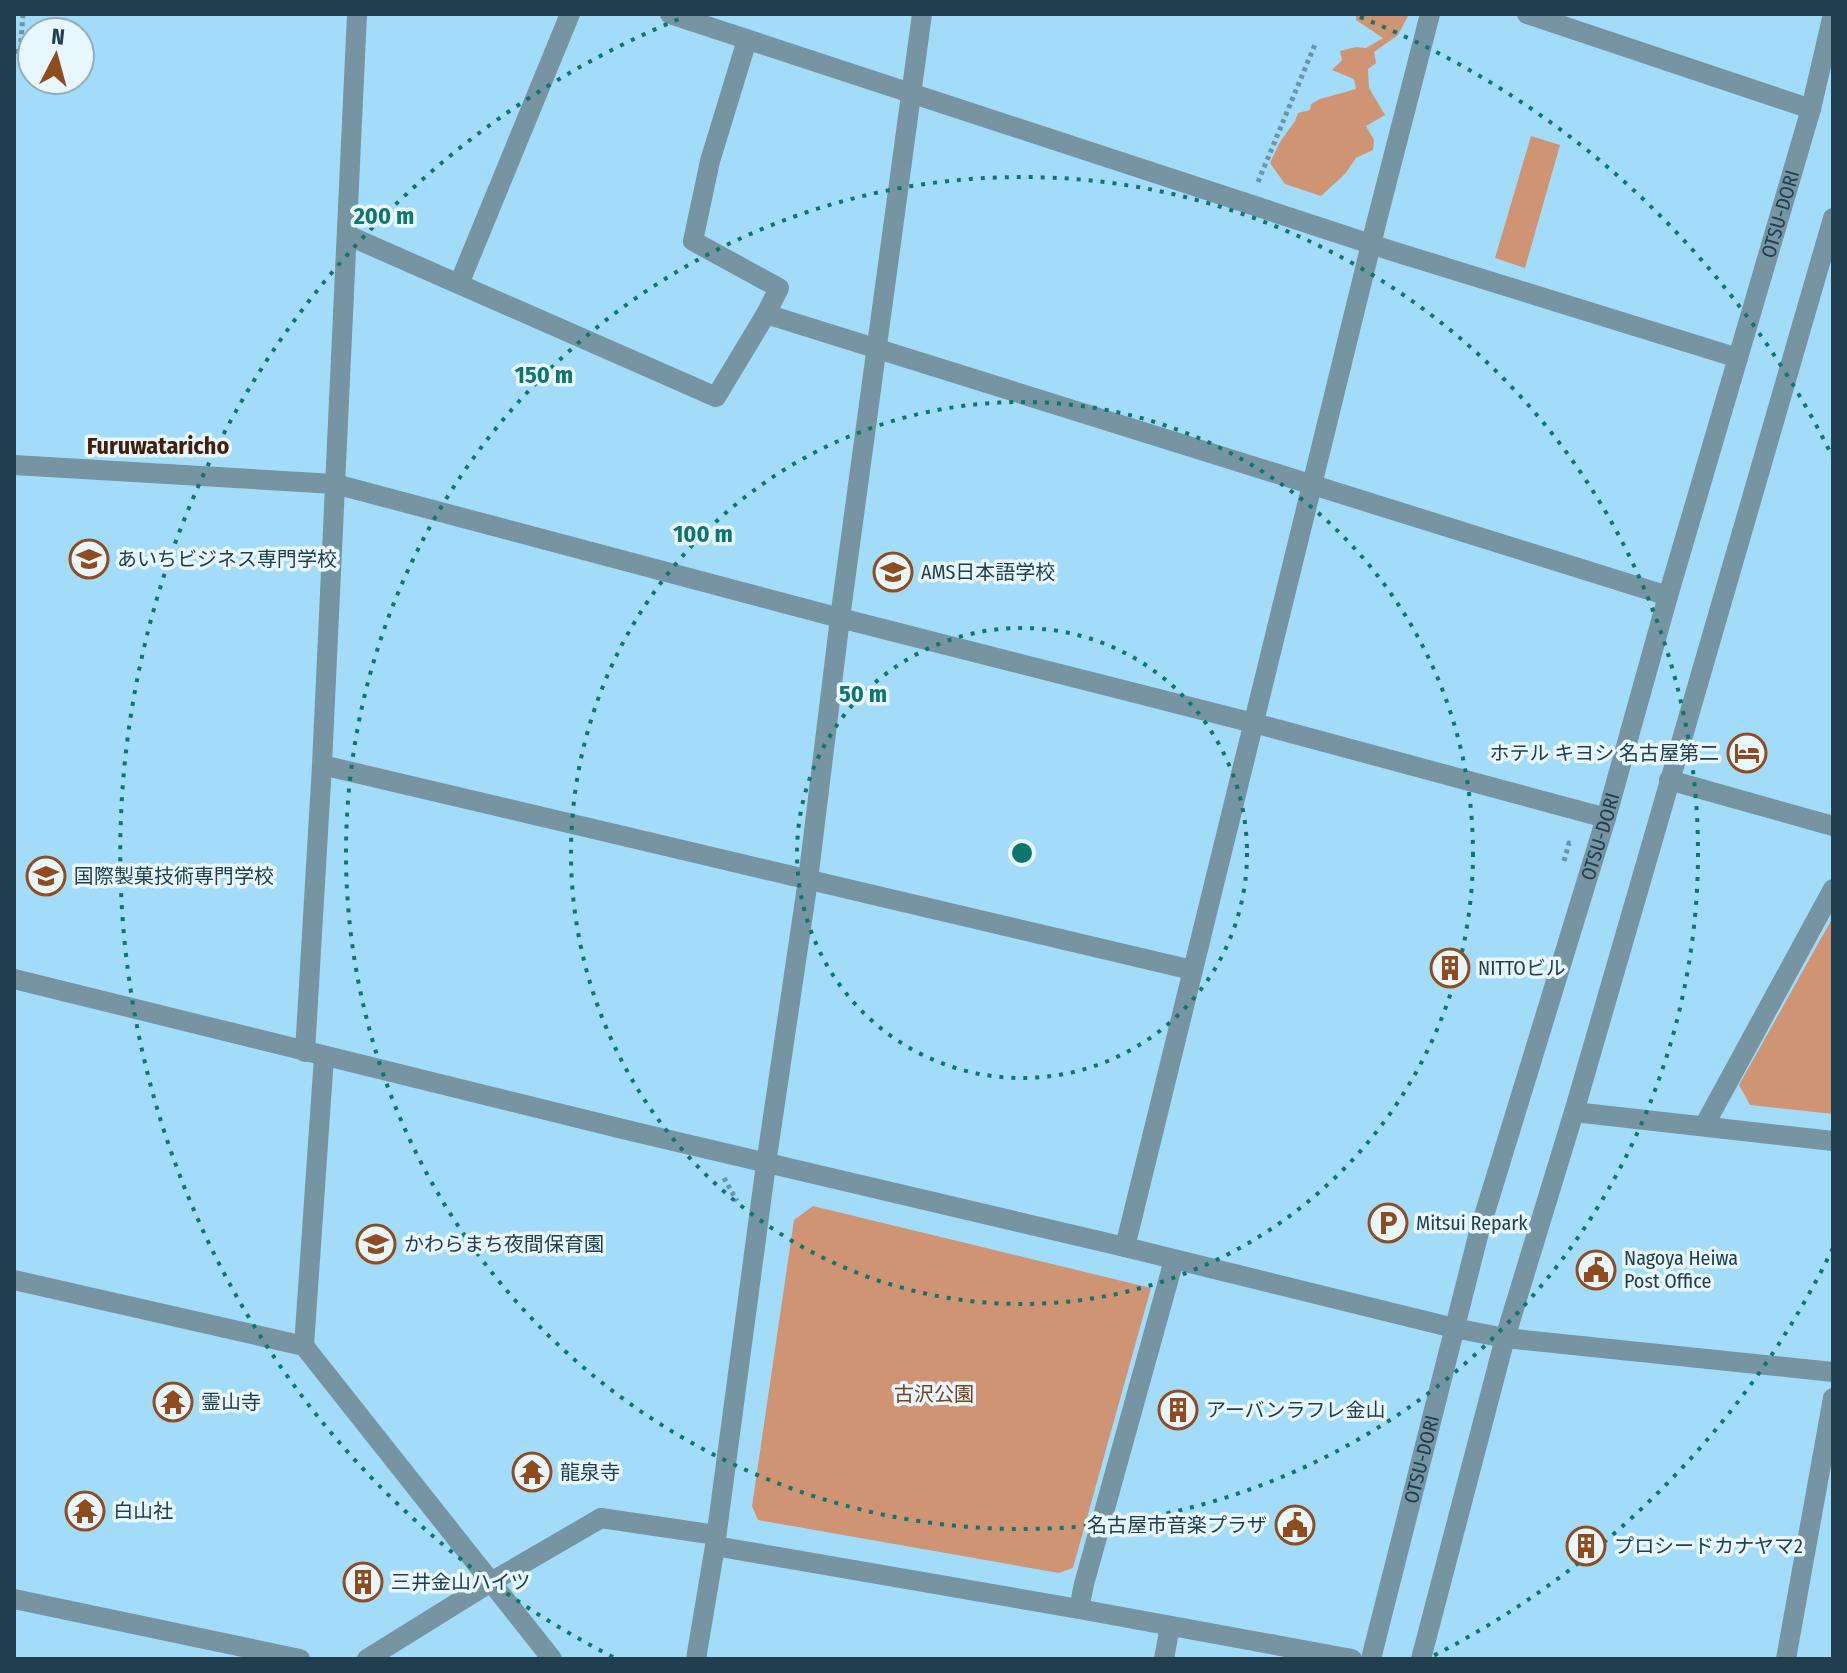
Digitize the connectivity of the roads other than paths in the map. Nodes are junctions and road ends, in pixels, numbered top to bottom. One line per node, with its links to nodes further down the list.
1 (357, 14): 12 (street)
2 (570, 14): 14 (street)
3 (672, 14): 8 (street)
4 (922, 14): 9 (street)
5 (1430, 14): 13 (street)
6 (1527, 14): 10 (street)
7 (1833, 14): 10 (street, OTSU-DORI)
8 (747, 40): 9 (street); 15 (street)
9 (911, 93): 13 (street); 16 (street)
10 (1811, 109): 17 (street, OTSU-DORI)
11 (1833, 218): 25 (street)
12 (347, 235): 14 (street); 19 (street)
13 (1371, 244): 17 (street); 20 (street)
14 (459, 284): 15 (street)
15 (766, 314): 16 (street)
16 (877, 350): 20 (street); 22 (street)
17 (1738, 358): 21 (street, OTSU-DORI)
18 (14, 465): 19 (street)
19 (335, 484): 22 (street); 24 (street)
20 (1313, 485): 21 (street); 23 (street)
21 (1668, 596): 26 (street, OTSU-DORI)
22 (840, 618): 23 (street); 28 (street)
23 (1253, 723): 26 (street); 30 (street)
24 (322, 765): 28 (street); 32 (street)
25 (1669, 780): 27 (street); 33 (street)
26 (1606, 818): 40 (street, OTSU-DORI)
27 (1833, 826)
28 (808, 880): 30 (street); 36 (street)
29 (1833, 889): 34 (street)
30 (1192, 970): 37 (street)
31 (14, 979): 32 (street)
32 (314, 1054): 36 (street); 42 (street)
33 (1574, 1112): 34 (street); 41 (street)
34 (1704, 1126): 35 (street)
35 (1833, 1141)
36 (766, 1164): 37 (street); 45 (street)
37 (1125, 1247): 38 (street)
38 (1174, 1260): 40 (street); 48 (street)
39 (14, 1280): 42 (street)
40 (1454, 1328): 41 (street); 56 (street, OTSU-DORI)
41 (1505, 1338): 43 (street); 57 (street)
42 (304, 1346): 46 (street)
43 (1833, 1372)
44 (1833, 1398): 58 (street)
45 (715, 1540): 46 (street); 48 (street); 53 (street)
46 (491, 1582): 51 (street); 52 (street)
47 (14, 1599): 50 (street)
48 (1079, 1609): 49 (street)
49 (1170, 1626): 54 (street); 55 (street)
50 (300, 1659)
51 (367, 1659)
52 (552, 1659)
53 (696, 1659)
54 (1164, 1659)
55 (1352, 1659)
56 (1371, 1659)
57 (1422, 1659)
58 (1786, 1659)

